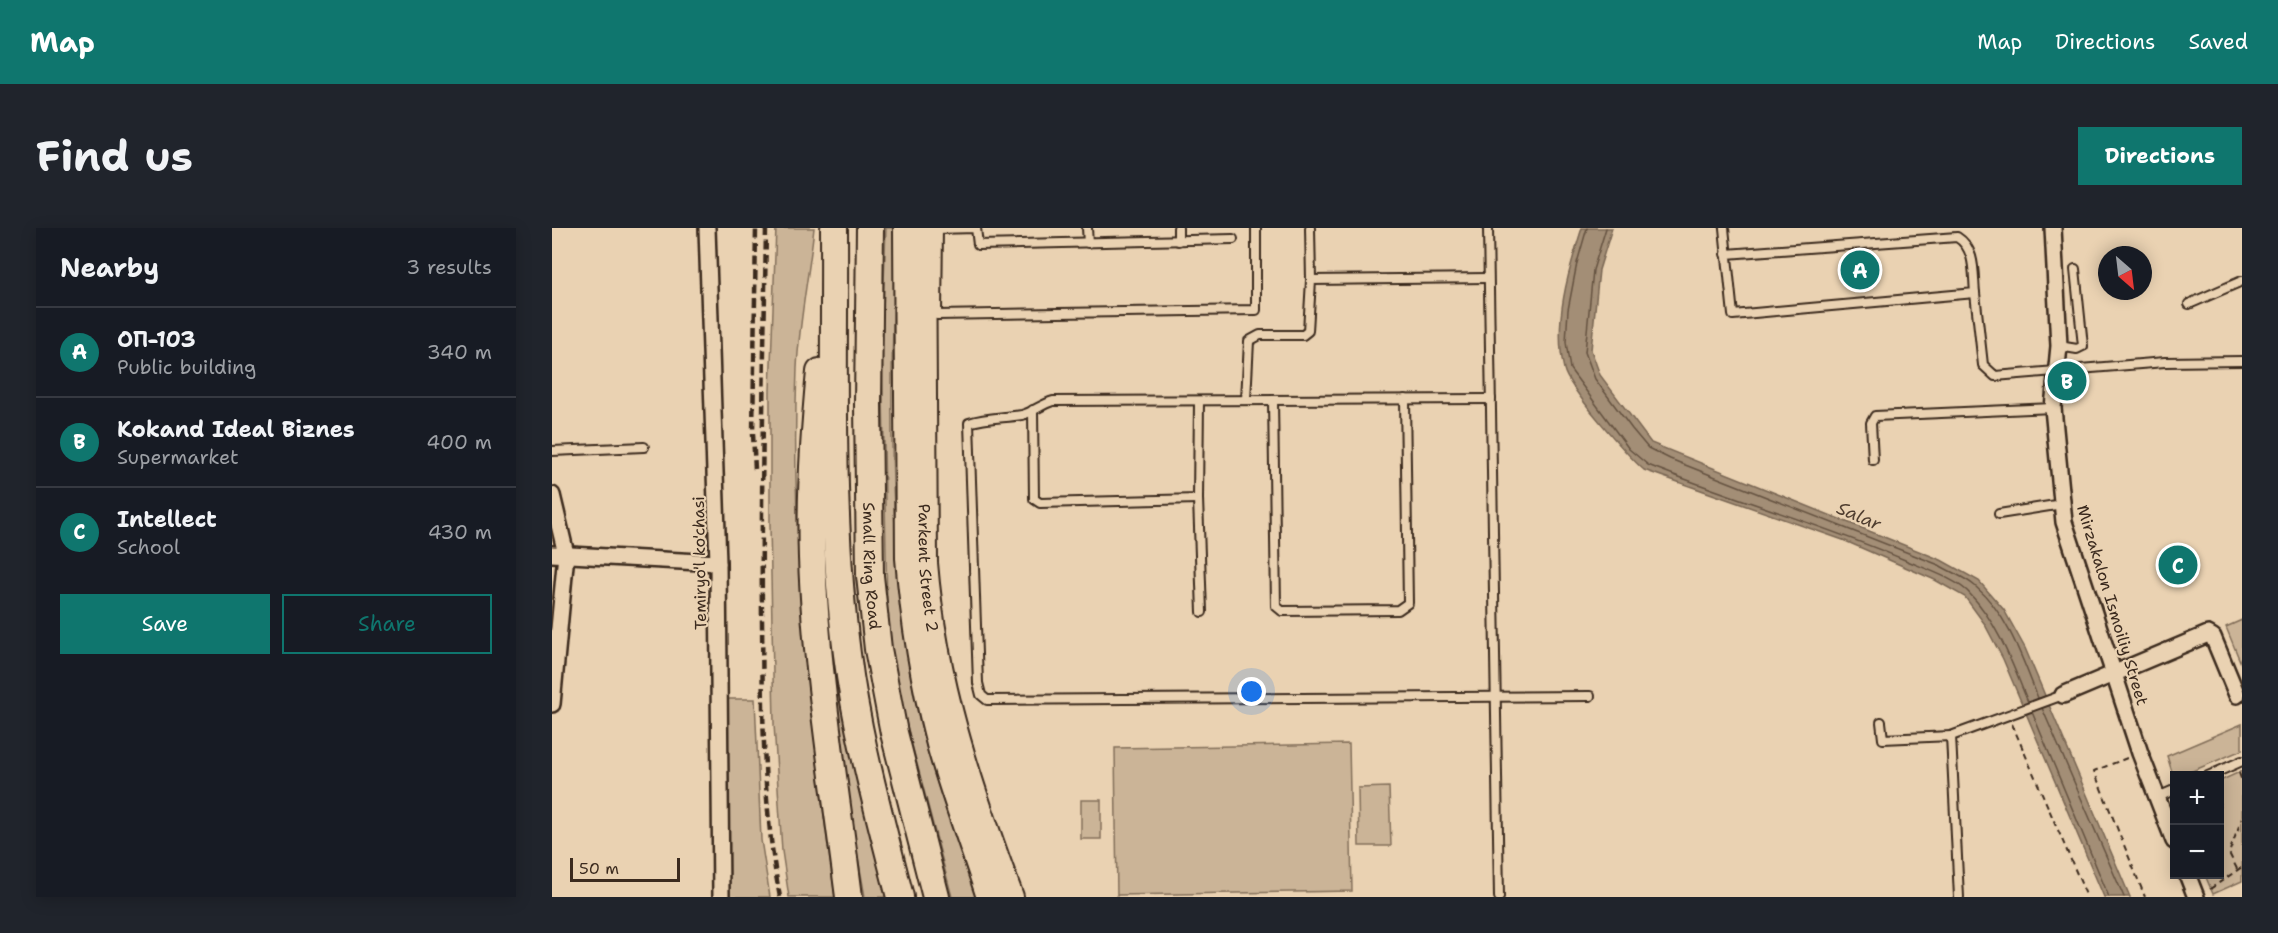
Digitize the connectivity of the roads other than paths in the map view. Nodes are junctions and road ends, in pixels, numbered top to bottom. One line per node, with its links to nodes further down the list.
1 (707, 228): 41 (street, Temiryo'l ko'chasi)
2 (834, 228): 59 (highway); 60 (highway, Small Ring Road)
3 (870, 228): 61 (highway, Small Ring Road)
4 (915, 228): 15 (lane); 62 (highway); 63 (main road, Parkent Street 2)
5 (938, 228): 8 (lane)
6 (1087, 228): 15 (lane)
7 (1178, 228): 14 (lane)
8 (1256, 228)
9 (1310, 228): 19 (lane)
10 (1488, 228): 18 (lane)
11 (1724, 228): 16 (lane)
12 (2053, 228): 23 (street, Mirzakalon Ismoiliy Street)
13 (1233, 239): 14 (lane)
14 (1178, 241): 15 (lane)
15 (1088, 243)
16 (1726, 254): 21 (lane); 21 (lane)
17 (2075, 269): 23 (lane)
18 (1488, 278): 19 (lane); 27 (lane)
19 (1311, 280): 28 (lane)
20 (2242, 281): 22 (lane)
21 (1975, 293): 25 (lane)
22 (2188, 304)
23 (2059, 346): 25 (street, Mirzakalon Ismoiliy Street)
24 (2242, 361): 25 (lane)
25 (2057, 371): 31 (street, Mirzakalon Ismoiliy Street)
26 (1405, 399): 27 (lane); 29 (lane); 29 (lane)
27 (1491, 399): 64 (lane)
28 (1246, 400): 29 (lane); 30 (lane)
29 (1273, 400)
30 (1199, 401): 32 (lane); 37 (lane)
31 (2054, 408): 35 (lane); 38 (street, Mirzakalon Ismoiliy Street)
32 (1034, 410): 37 (lane); 47 (lane)
33 (644, 447): 34 (lane)
34 (552, 452)
35 (1873, 460)
36 (552, 495): 40 (street)
37 (1198, 500): 42 (lane)
38 (2062, 504): 39 (lane); 44 (street, Mirzakalon Ismoiliy Street)
39 (1999, 514)
40 (559, 554): 41 (street); 43 (street)
41 (718, 563): 58 (street, Temiryo'l ko'chasi)
42 (1202, 612)
43 (556, 626): 48 (street)
44 (2114, 673): 45 (street); 46 (street); 54 (street, Mirzakalon Ismoiliy Street)
45 (2063, 695): 50 (lane)
46 (2237, 695)
47 (1590, 696)
48 (552, 704)
49 (1881, 722): 50 (lane)
50 (1951, 736): 65 (lane)
51 (2242, 760): 52 (lane)
52 (2219, 771)
53 (2170, 792): 54 (lane)
54 (2158, 797): 55 (street, Mirzakalon Ismoiliy Street)
55 (2170, 828)
56 (2190, 879): 57 (street)
57 (2201, 895)
58 (721, 897)
59 (849, 897)
60 (900, 897)
61 (936, 897)
62 (990, 897)
63 (1011, 897)
64 (1499, 897)
65 (1959, 897)

